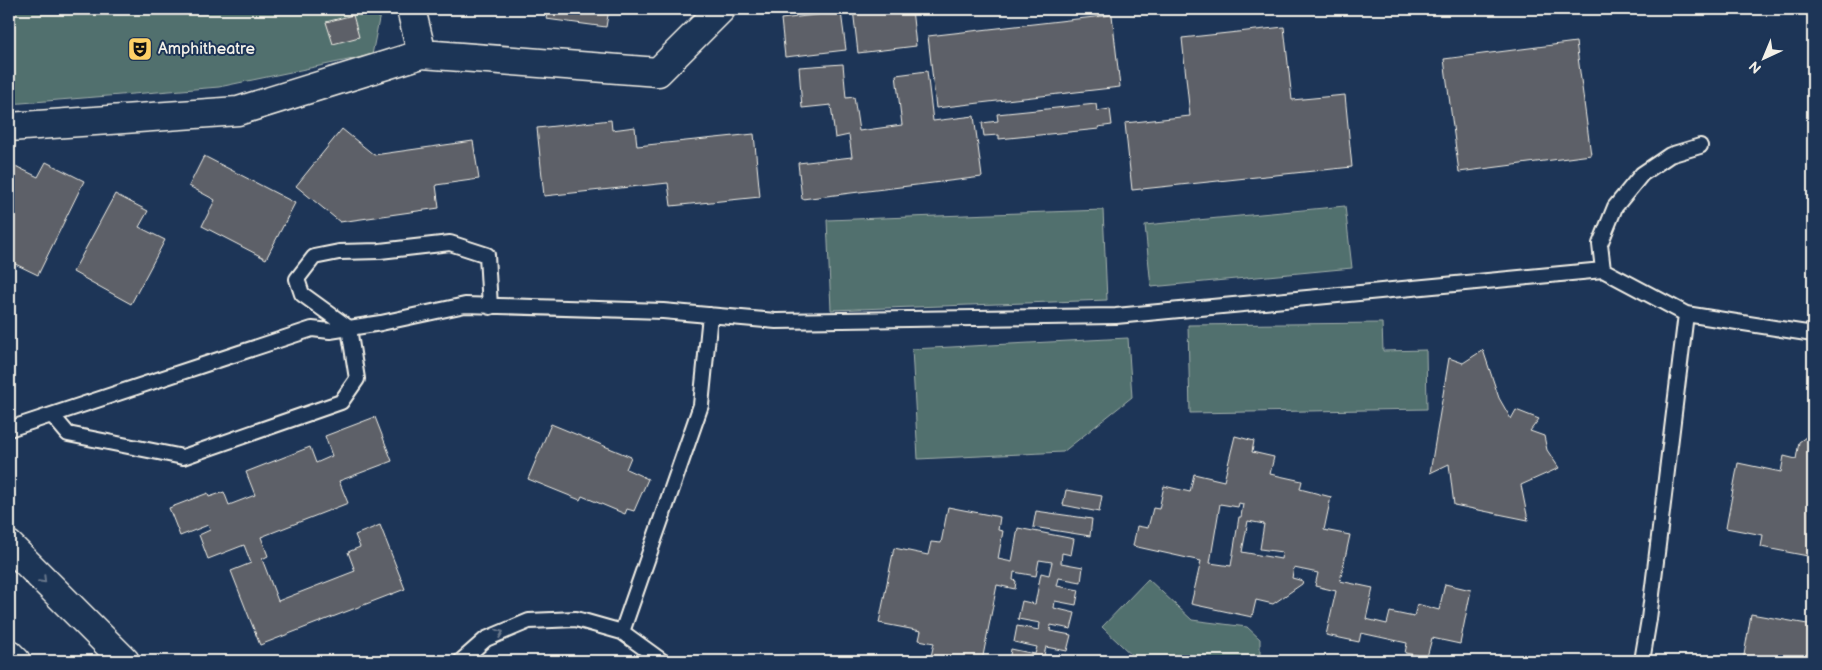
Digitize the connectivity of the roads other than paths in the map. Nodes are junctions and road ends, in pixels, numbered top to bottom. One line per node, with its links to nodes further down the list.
1 (411, 9): 3 (street)
2 (721, 9): 3 (street)
3 (422, 54): 4 (street)
4 (9, 127)
5 (1700, 146): 6 (lane)
6 (1603, 270): 8 (lane); 9 (lane)
7 (490, 307): 9 (lane); 10 (lane); 10 (lane)
8 (1686, 314): 11 (lane); 21 (lane)
9 (710, 316): 15 (lane)
10 (349, 328): 12 (lane); 12 (lane)
11 (1813, 334)
12 (52, 415): 13 (lane)
13 (9, 429)
14 (9, 545): 18 (street, one-way to 18)
15 (622, 632): 19 (lane, one-way to 15); 20 (lane)
16 (9, 654): 17 (street)
17 (16, 661)
18 (125, 661)
19 (461, 661)
20 (662, 661)
21 (1642, 661)

